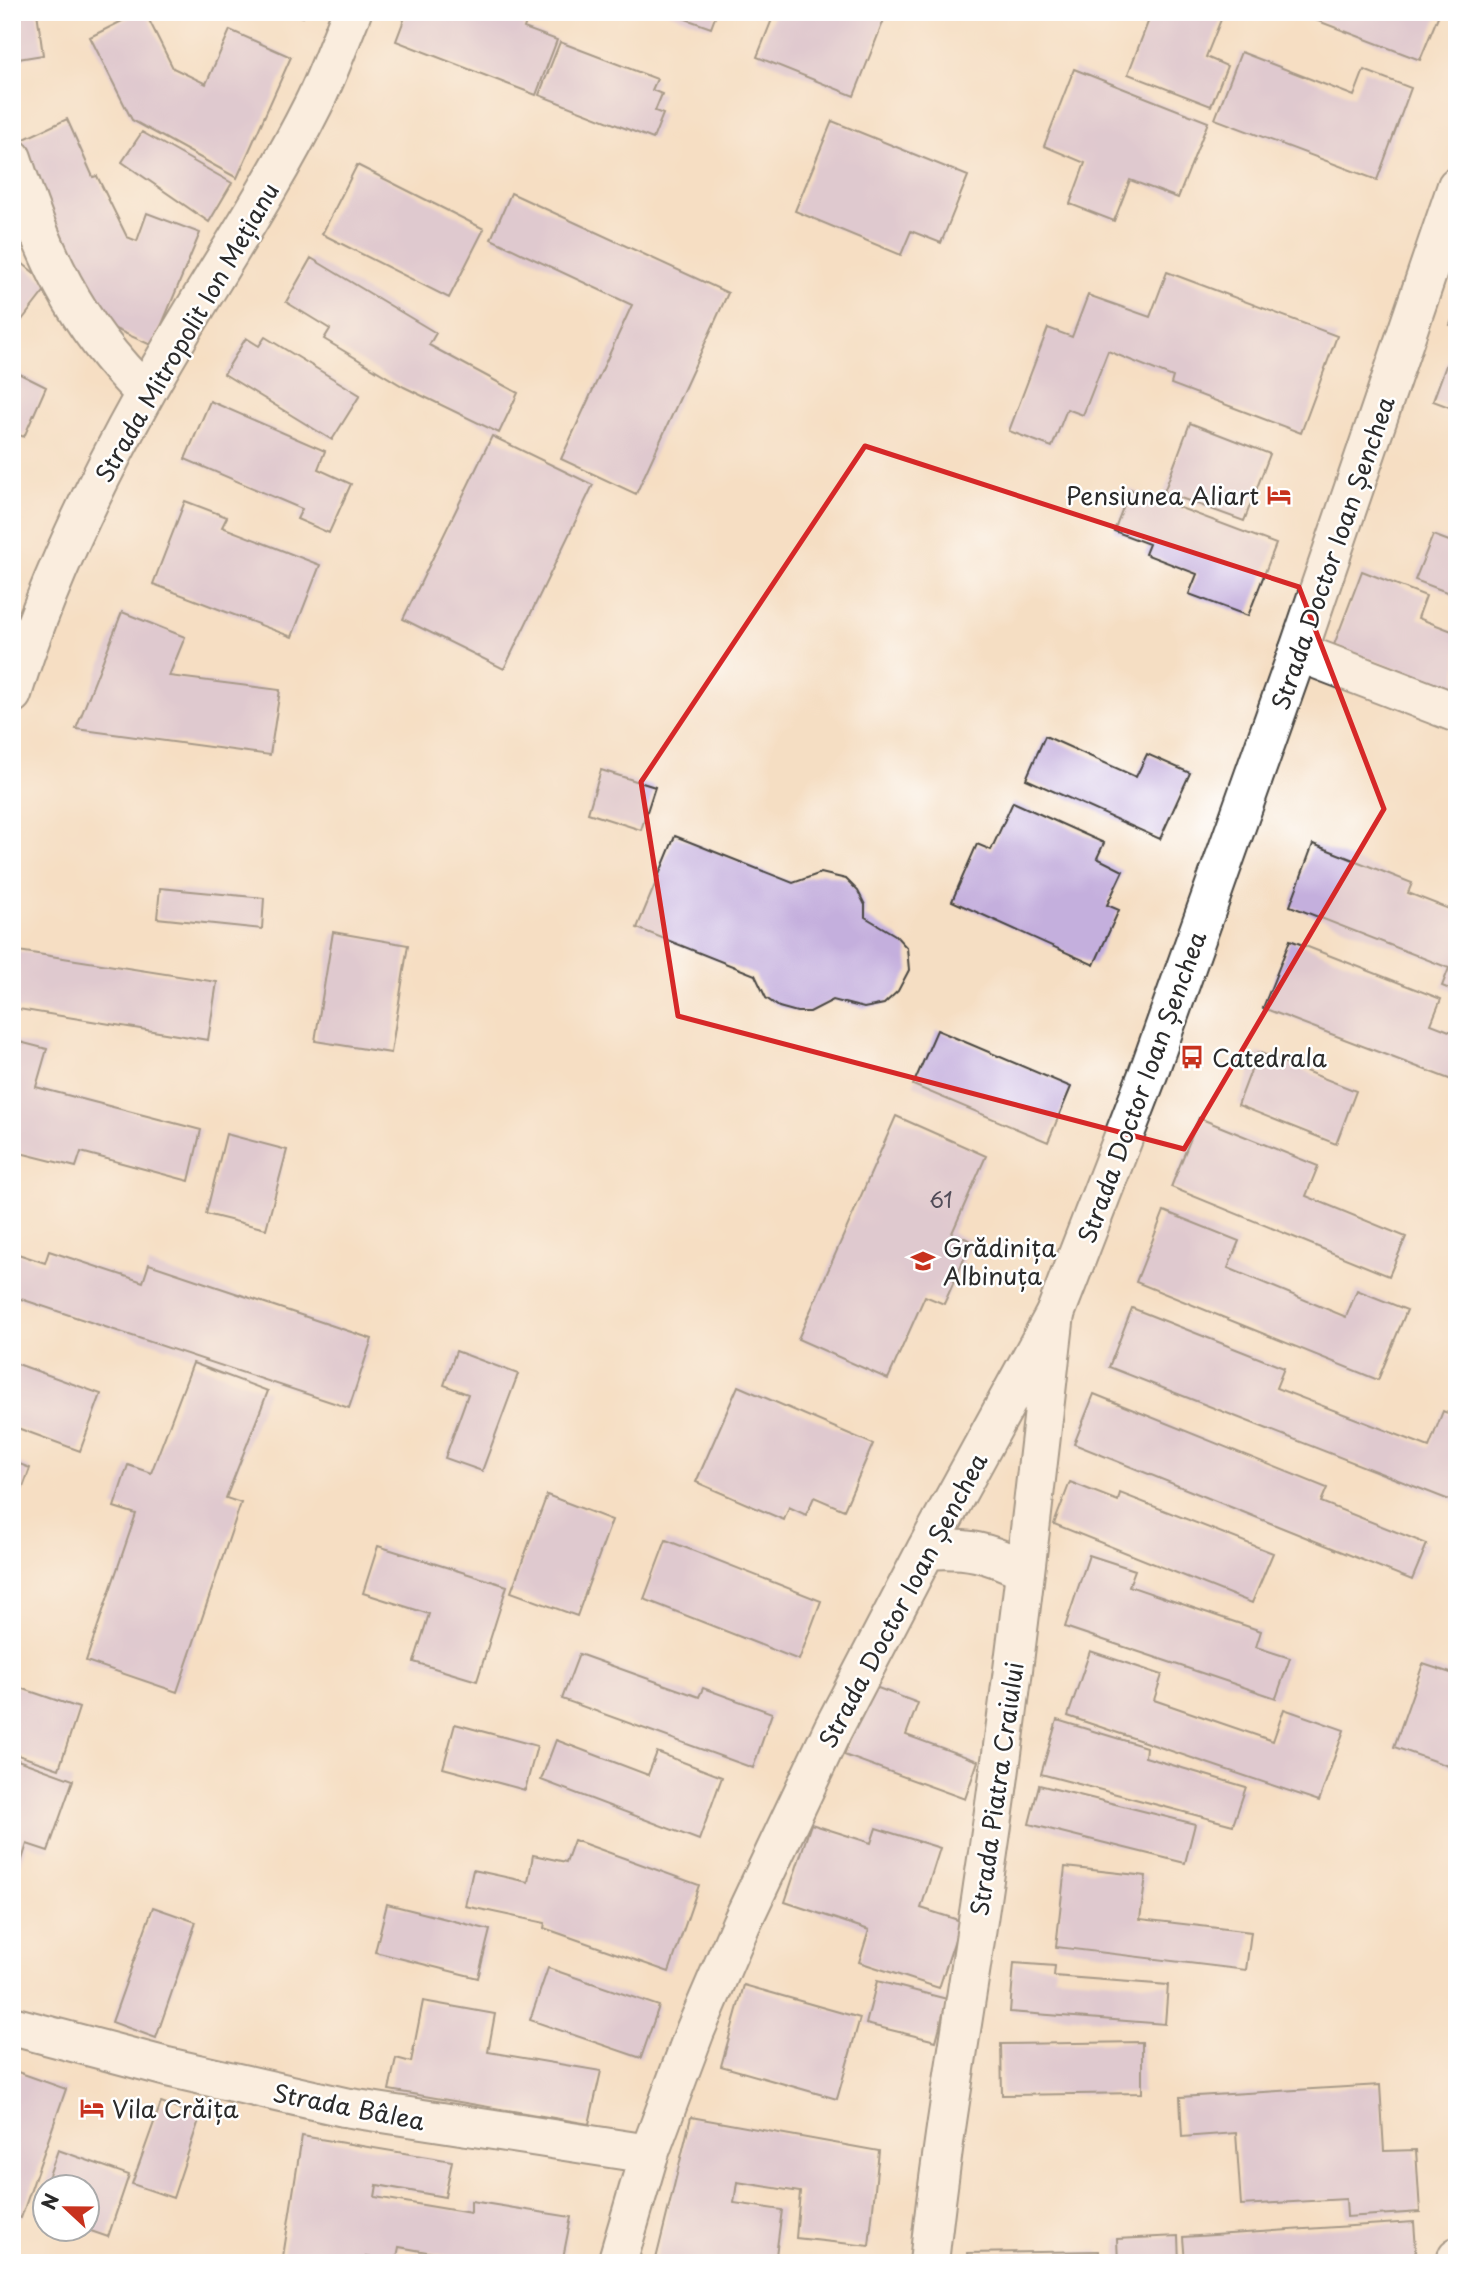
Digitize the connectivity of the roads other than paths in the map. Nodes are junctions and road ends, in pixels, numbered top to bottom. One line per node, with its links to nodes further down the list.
1 (352, 12): 4 (main road, Strada Mitropolit Ion Mețianu)
2 (12, 158): 4 (main road)
3 (1457, 186): 5 (main road, Strada Doctor Ioan Șenchea)
4 (145, 393): 6 (main road, Strada Mitropolit Ion Mețianu)
5 (1298, 652): 7 (main road); 8 (main road, Strada Doctor Ioan Șenchea)
6 (12, 694)
7 (1457, 713)
8 (1055, 1314): 9 (main road, Strada Doctor Ioan Șenchea); 10 (main road, Strada Piatra Craiului)
9 (926, 1550): 10 (main road); 12 (main road, Strada Doctor Ioan Șenchea)
10 (1025, 1570): 15 (main road, Strada Piatra Craiului)
11 (12, 2026): 12 (main road, Strada Bâlea)
12 (649, 2154): 14 (main road, Strada Doctor Ioan Șenchea)
13 (1457, 2257): 16 (main road)
14 (617, 2263)
15 (929, 2263)
16 (1456, 2263)

